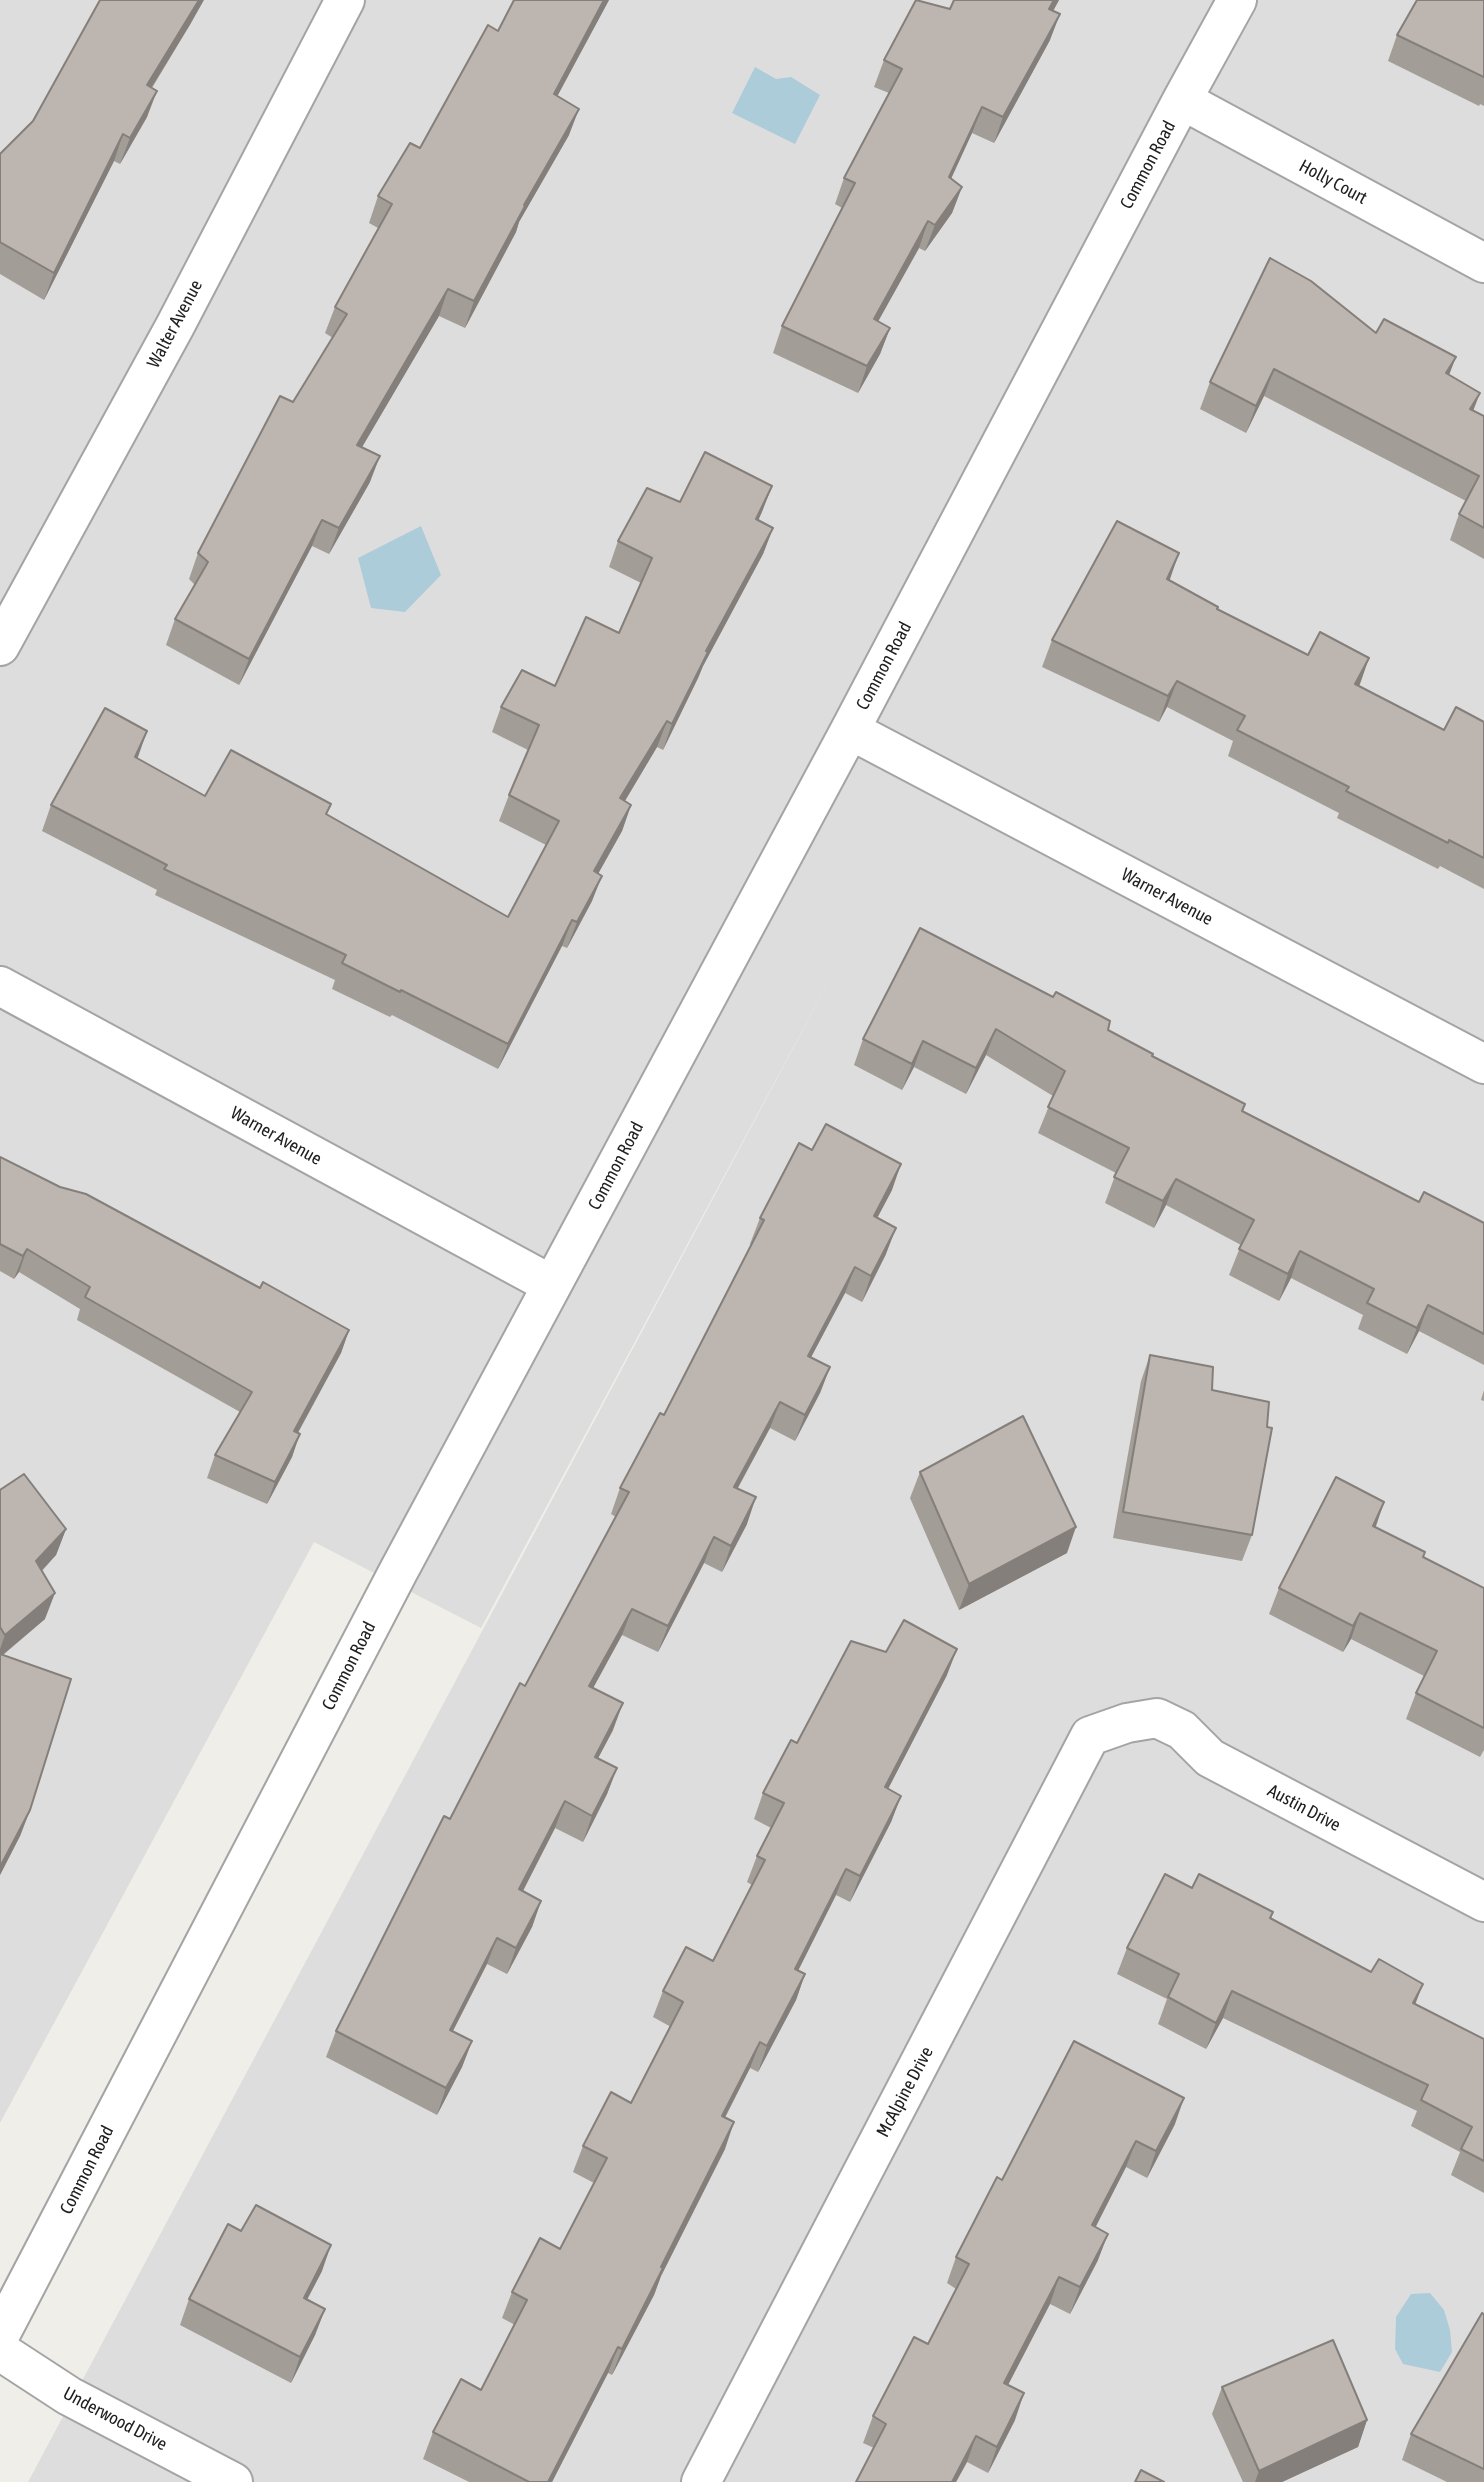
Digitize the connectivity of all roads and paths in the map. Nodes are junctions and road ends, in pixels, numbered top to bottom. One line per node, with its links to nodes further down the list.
1 (345, 0): 5 (street, Walter Avenue)
2 (1237, 0): 3 (street, Common Road)
3 (1182, 100): 4 (street, Holly Court); 6 (street, Common Road)
4 (1484, 264)
5 (0, 646)
6 (850, 730): 8 (street, Warner Avenue); 9 (street, Common Road)
7 (0, 986): 9 (street, Warner Avenue)
8 (1484, 1064)
9 (552, 1285): 12 (street, Common Road)
10 (1127, 1723): 11 (street, Austin Drive); 15 (street, McAlpine Drive)
11 (1484, 1902)
12 (0, 2335)
13 (0, 2351): 14 (street, Underwood Drive)
14 (233, 2482)
15 (701, 2482)

